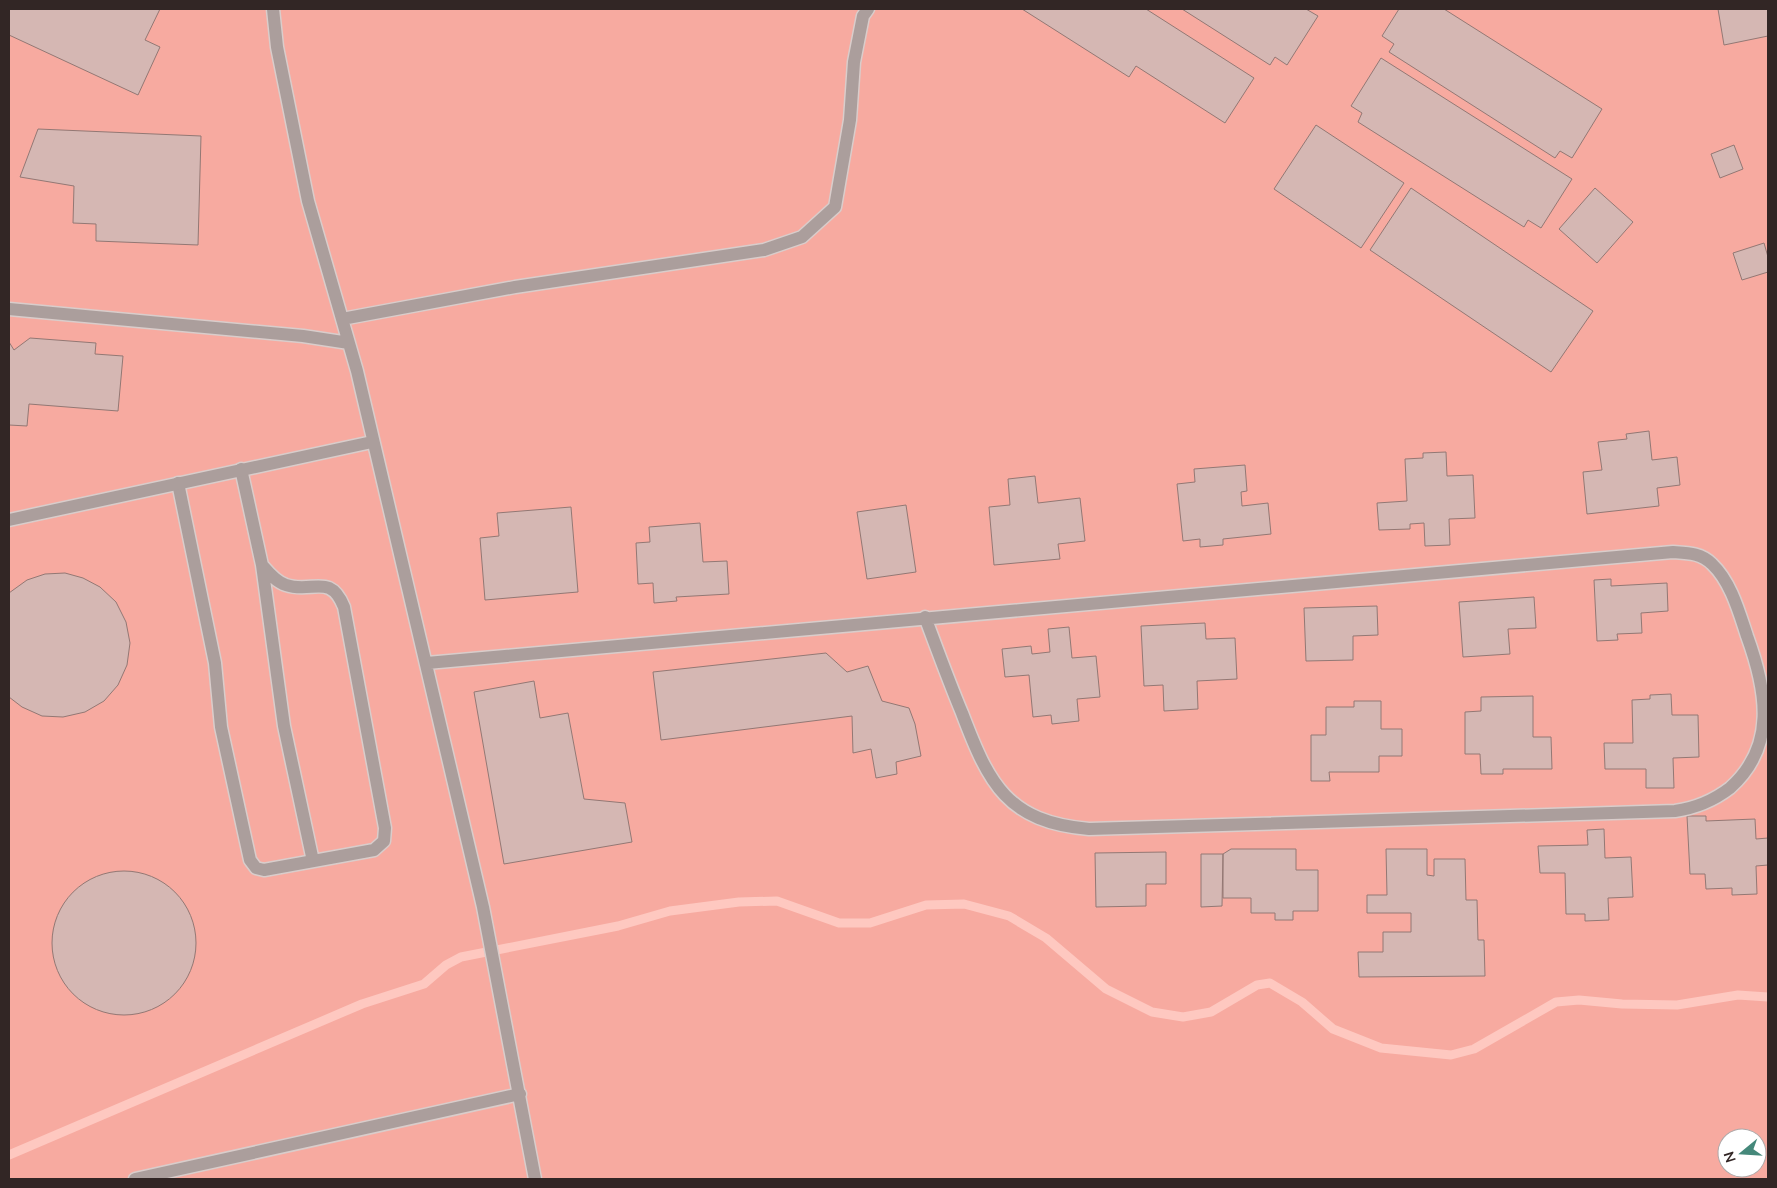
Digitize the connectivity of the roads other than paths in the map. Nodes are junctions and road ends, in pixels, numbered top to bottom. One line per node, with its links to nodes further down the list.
1 (273, 9): 4 (street)
2 (868, 9): 4 (street)
3 (9, 309): 5 (street)
4 (342, 319): 5 (street)
5 (349, 343): 6 (street)
6 (372, 442): 7 (street); 12 (street)
7 (241, 469): 8 (street); 10 (street)
8 (178, 483): 9 (street); 13 (street)
9 (9, 520)
10 (262, 564): 13 (street); 13 (street)
11 (926, 617): 11 (street); 12 (street)
12 (427, 663): 14 (street)
13 (313, 861)
14 (520, 1094): 15 (street); 16 (street)
15 (135, 1179)
16 (535, 1179)

